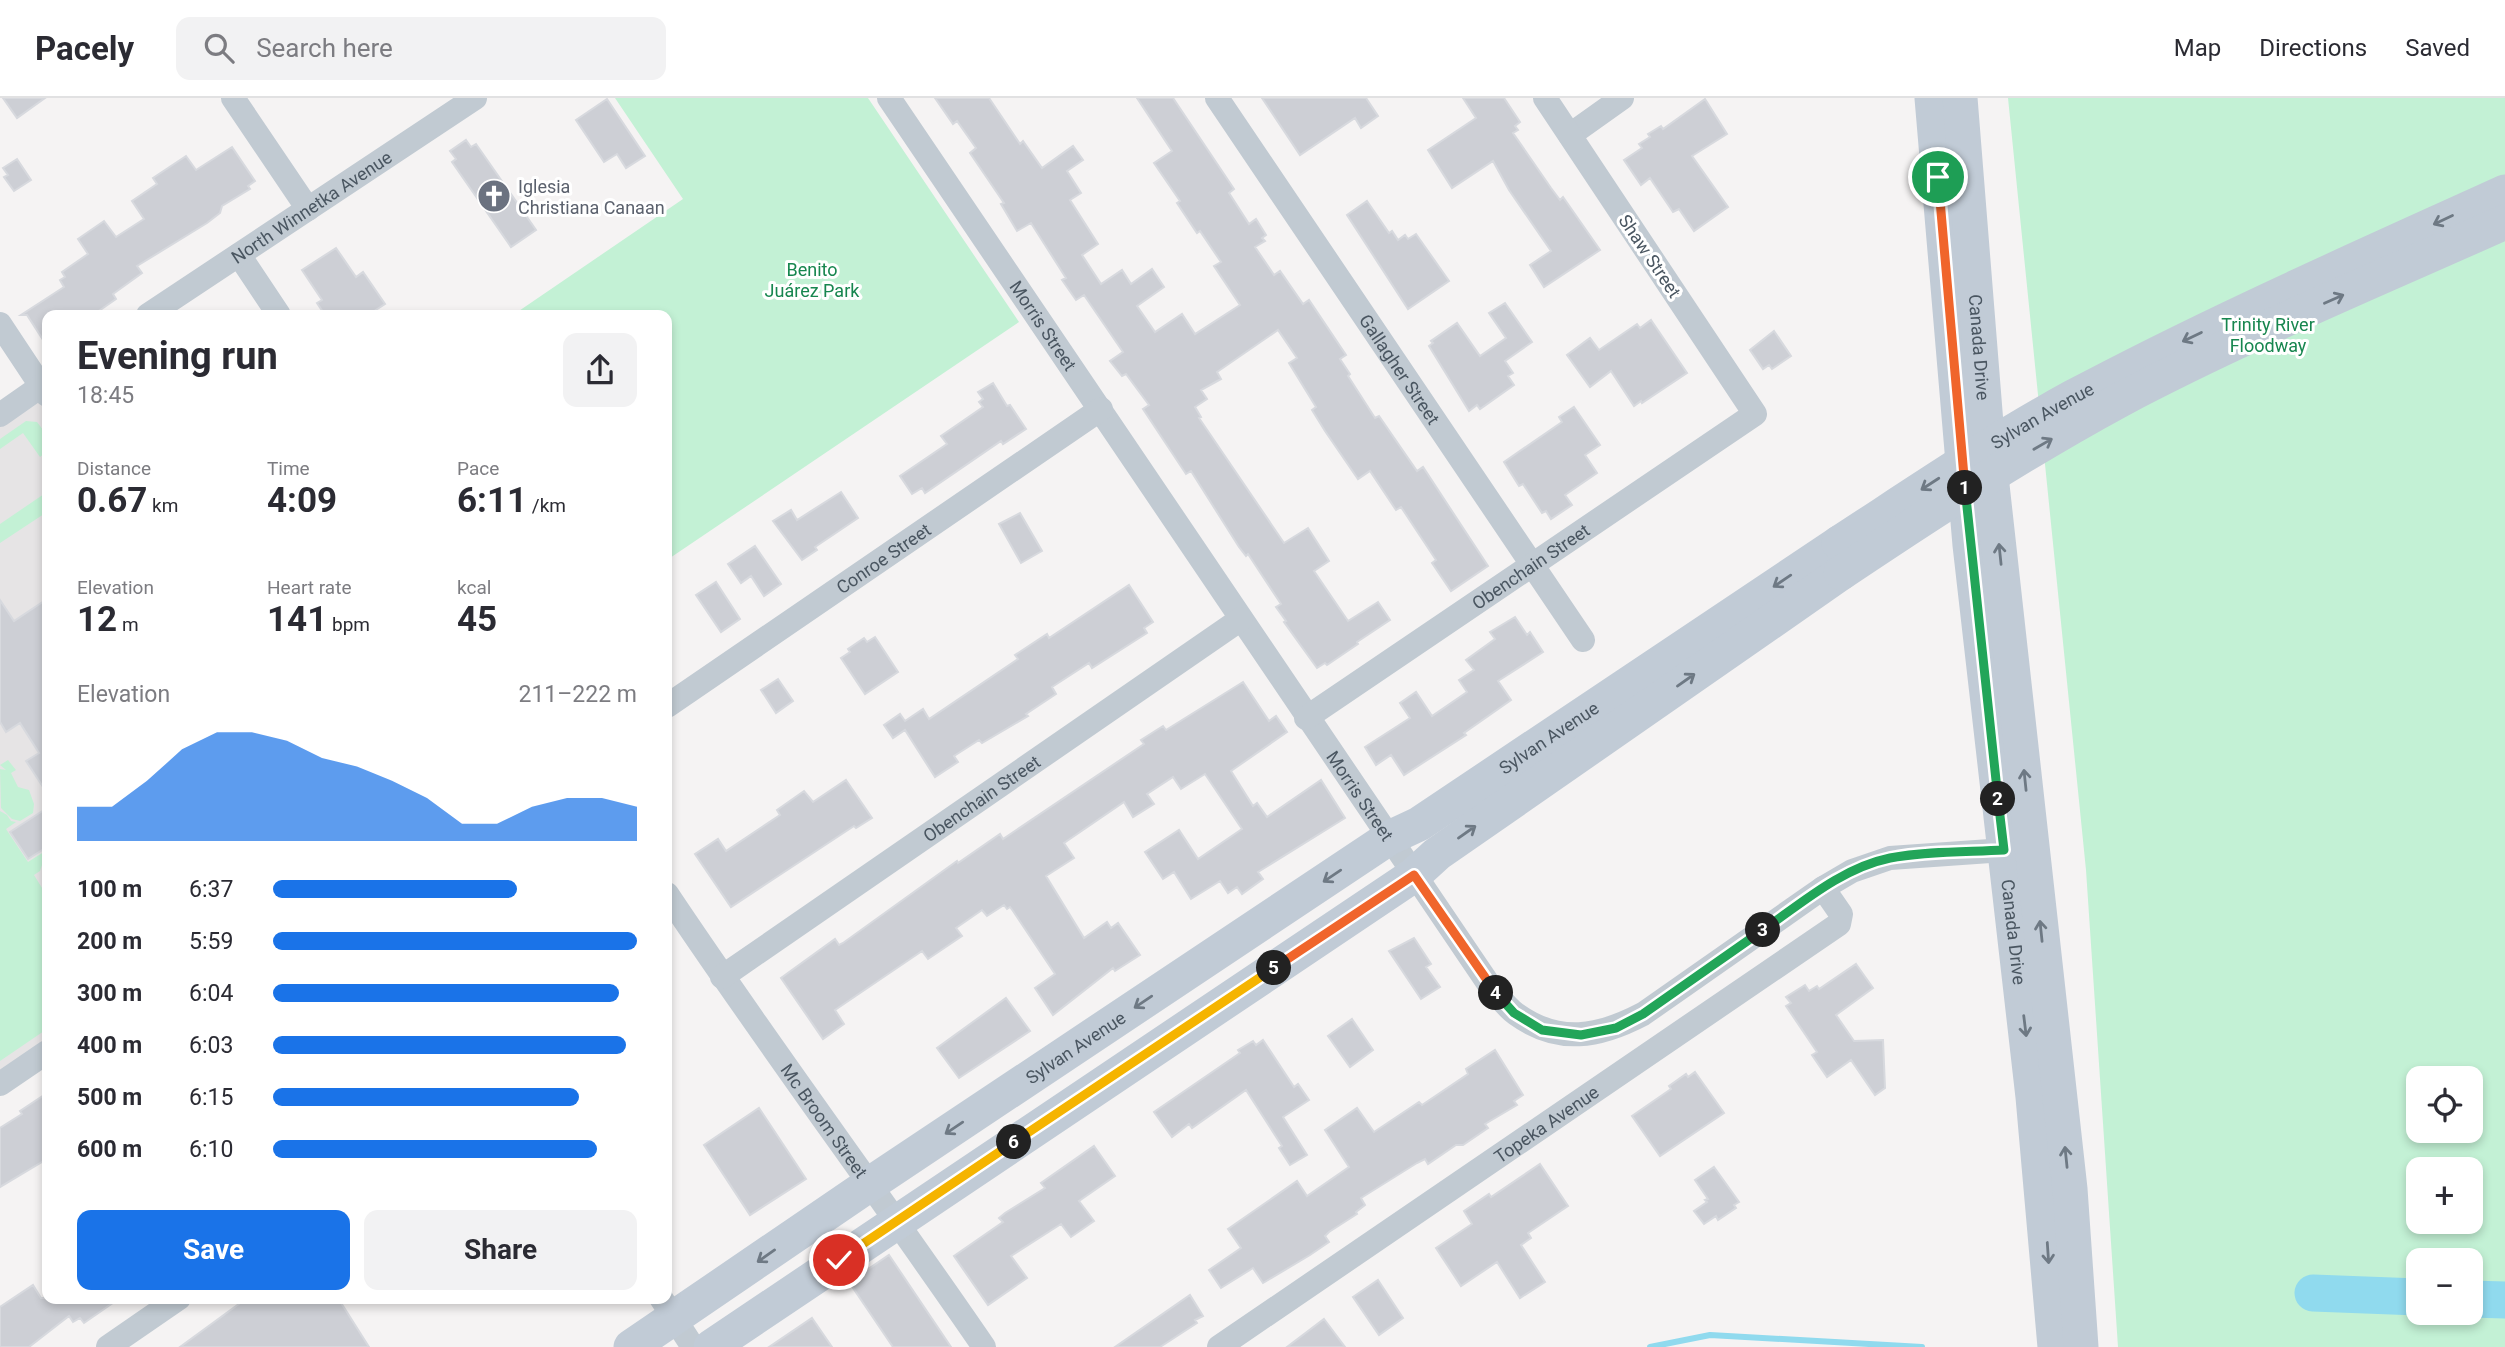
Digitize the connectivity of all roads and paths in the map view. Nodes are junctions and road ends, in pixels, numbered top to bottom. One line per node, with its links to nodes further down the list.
1 (233, 98): 11 (street)
2 (475, 98): 11 (street, North Winnetka Avenue)
3 (889, 98): 20 (street, Morris Street)
4 (1217, 98): 24 (street, Gallagher Street)
5 (1545, 98): 9 (street, Shaw Street)
6 (1622, 98): 9 (street)
7 (1932, 98): 14 (main road, Canada Drive)
8 (1960, 98): 14 (main road, Canada Drive)
9 (1570, 135): 21 (street, Shaw Street)
10 (2505, 192): 23 (main road, Sylvan Avenue, one-way to 23, bridge)
11 (308, 209): 13 (street, North Winnetka Avenue)
12 (2505, 222): 23 (main road, Sylvan Avenue, one-way to 12, bridge)
13 (239, 255): 15 (street, North Winnetka Avenue); 16 (street)
14 (1958, 256): 30 (main road, Canada Drive)
15 (156, 310)
16 (276, 310)
17 (0, 324): 18 (street)
18 (42, 384)
19 (42, 390): 22 (street)
20 (1101, 409): 25 (street, Morris Street); 27 (street, Conroe Street)
21 (1755, 414): 24 (street, Obenchain Street)
22 (0, 415)
23 (1840, 558): 29 (main road, Sylvan Avenue, one-way to 29); 31 (main road, Sylvan Avenue, one-way to 23)
24 (1531, 565): 26 (street, Gallagher Street); 28 (street, Obenchain Street)
25 (1241, 620): 28 (street, Morris Street); 34 (street, Obenchain Street)
26 (1583, 640)
27 (672, 703)
28 (1306, 718): 29 (street, Morris Street)
29 (1389, 838): 31 (street, Morris Street); 37 (main road, Sylvan Avenue, one-way to 37)
30 (2018, 849): 32 (street, Morris Street); 46 (main road, Canada Drive, one-way to 46); 47 (main road, Canada Drive, one-way to 30)
31 (1414, 875): 32 (street, Morris Street); 38 (main road, Sylvan Avenue)
32 (1824, 888): 45 (street, Topeka Avenue)
33 (672, 902): 34 (street, Mc Broom Street)
34 (722, 977): 37 (street, Mc Broom Street)
35 (42, 1055): 36 (street)
36 (0, 1084)
37 (870, 1184): 38 (street, Mc Broom Street); 40 (main road, Sylvan Avenue, one-way to 40)
38 (897, 1220): 43 (main road, Sylvan Avenue); 44 (street, Mc Broom Street)
39 (170, 1304): 41 (street)
40 (676, 1321): 42 (main road, Sylvan Avenue)
41 (108, 1347)
42 (631, 1347)
43 (711, 1347)
44 (984, 1347)
45 (1219, 1347)
46 (2054, 1347)
47 (2081, 1347)

